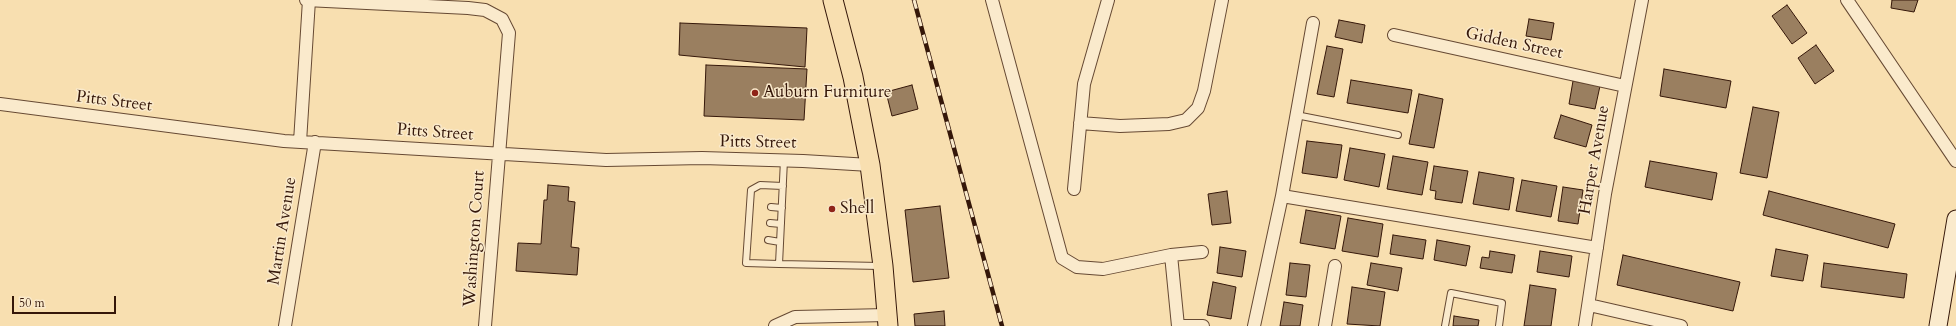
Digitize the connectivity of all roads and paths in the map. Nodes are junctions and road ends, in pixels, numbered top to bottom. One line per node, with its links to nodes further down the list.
1 (306, 0): 2 (street, Washington Court)
2 (309, 0): 16 (street); 18 (street, Washington Court)
3 (833, 0): 21 (main road)
4 (992, 0): 34 (street)
5 (1108, 0): 14 (street)
6 (1222, 0): 14 (street)
7 (1642, 0): 11 (street, Harper Avenue)
8 (1846, 0): 20 (street)
9 (1313, 23): 13 (street)
10 (1394, 35): 11 (street, Gidden Street)
11 (1625, 86): 32 (street, Harper Avenue)
12 (0, 104): 16 (street, Pitts Street)
13 (1296, 115): 15 (lane); 24 (street)
14 (1080, 123): 23 (street)
15 (1398, 135)
16 (300, 142): 17 (street, Pitts Street)
17 (315, 142): 18 (street, Pitts Street); 41 (street, Martin Avenue)
18 (498, 154): 19 (street, Pitts Street); 42 (street, Washington Court)
19 (784, 160): 21 (street, Pitts Street); 22 (lane)
20 (1956, 161)
21 (870, 166): 36 (main road)
22 (783, 186): 26 (lane); 35 (lane)
23 (1074, 189)
24 (1282, 196): 32 (street); 47 (street)
25 (771, 207): 26 (lane)
26 (782, 208): 29 (lane)
27 (1956, 219): 53 (street)
28 (770, 223): 29 (lane)
29 (781, 224): 31 (lane)
30 (768, 240): 31 (lane)
31 (780, 242): 35 (lane)
32 (1597, 248): 38 (street, Harper Avenue)
33 (1202, 252): 34 (street)
34 (1171, 255): 44 (street)
35 (779, 264): 36 (lane)
36 (883, 266): 39 (main road)
37 (1334, 266): 48 (street)
38 (1589, 305): 40 (street); 51 (street, Harper Avenue)
39 (887, 320): 43 (street)
40 (1660, 323): 52 (street)
41 (285, 326)
42 (485, 326)
43 (776, 326)
44 (1178, 326)
45 (1184, 326): 46 (street)
46 (1203, 326)
47 (1254, 326)
48 (1325, 326)
49 (1446, 326): 50 (lane)
50 (1499, 326)
51 (1585, 326)
52 (1681, 326)
53 (1938, 326)

